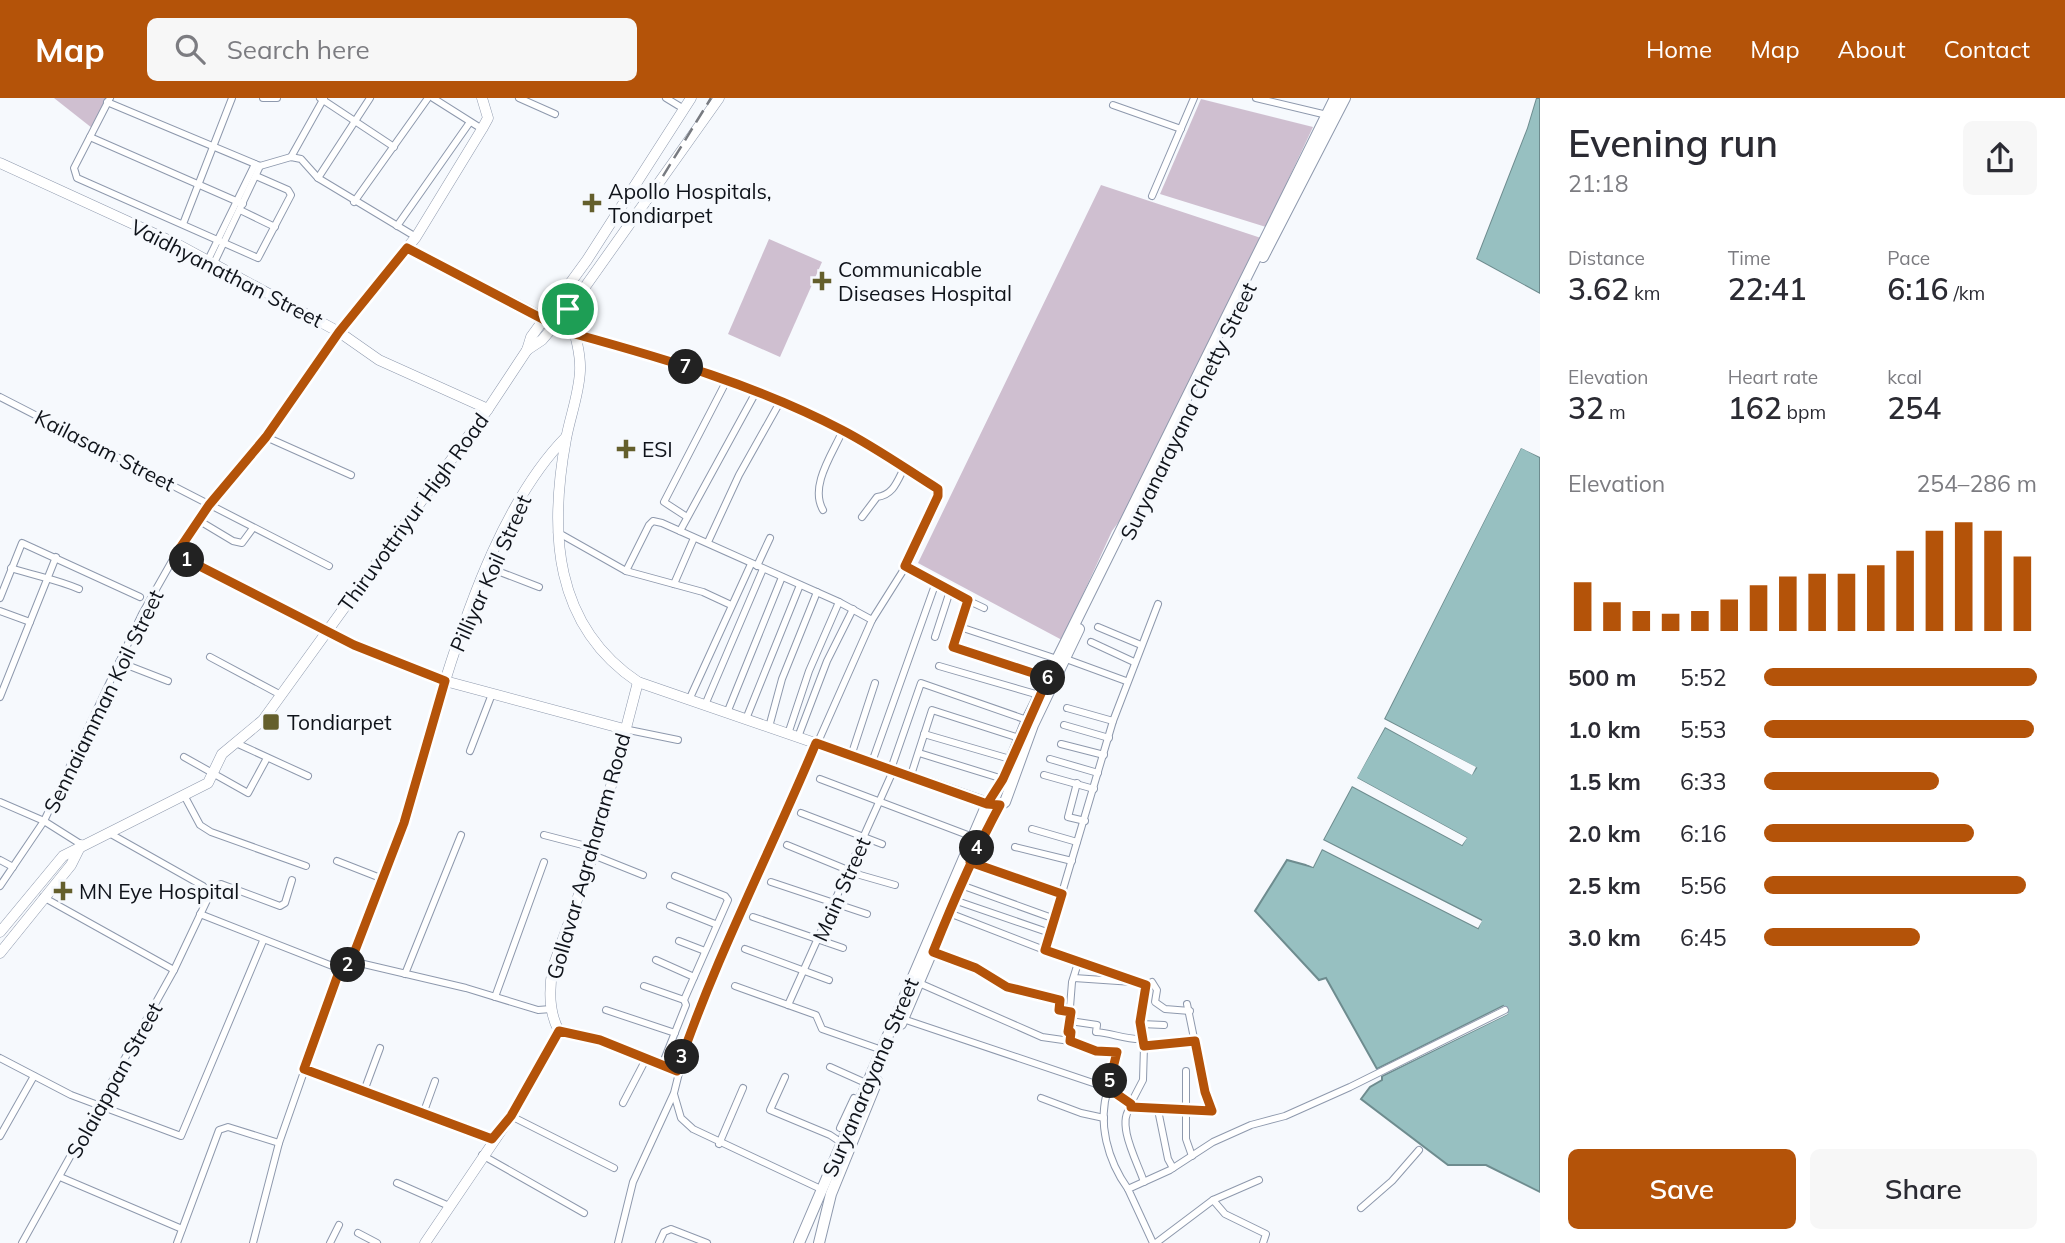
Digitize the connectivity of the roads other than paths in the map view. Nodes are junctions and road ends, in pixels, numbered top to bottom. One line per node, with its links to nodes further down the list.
1 (232, 98): 26 (street)
2 (263, 98): 3 (street)
3 (277, 98)
4 (370, 98): 21 (street)
5 (431, 98): 22 (street); 27 (street)
6 (482, 98): 23 (main road)
7 (519, 98): 19 (street)
8 (666, 98): 18 (street)
9 (691, 98): 18 (main road, Thiruvottriyur High Road)
10 (719, 98): 44 (main road, Thiruvottriyur High Road)
11 (1194, 98): 24 (street)
12 (1256, 98): 20 (street)
13 (1335, 98): 20 (main road, Suryanarayana Chetty Street)
14 (1345, 98): 108 (main road, Suryanarayana Chetty Street)
15 (323, 99): 21 (street); 28 (street)
16 (108, 100): 25 (street); 26 (street)
17 (1113, 105): 24 (street)
18 (684, 109): 45 (main road, Thiruvottriyur High Road)
19 (555, 114)
20 (1326, 115): 108 (main road, Suryanarayana Chetty Street)
21 (355, 121): 27 (street); 32 (street)
22 (470, 122): 23 (street); 38 (street)
23 (482, 129): 40 (main road, Sennaiamman Koil Street)
24 (1181, 129): 34 (street)
25 (90, 137): 33 (street); 37 (street)
26 (213, 147): 30 (street); 33 (street)
27 (394, 147): 35 (street)
28 (291, 157): 30 (street); 32 (street)
29 (0, 163): 43 (main road, Vaidhyanathan Street)
30 (258, 165): 31 (street); 36 (street)
31 (256, 176): 36 (street); 39 (street)
32 (318, 178): 35 (street)
33 (198, 184): 36 (street); 37 (street)
34 (1152, 196)
35 (354, 202): 38 (street)
36 (240, 205): 39 (street); 41 (street)
37 (183, 224): 41 (street)
38 (397, 226): 40 (street)
39 (275, 227): 41 (street)
40 (416, 237): 42 (main road, Sennaiamman Koil Street)
41 (221, 241): 43 (street)
42 (407, 248): 45 (main road); 47 (main road, Sennaiamman Koil Street)
43 (211, 261): 47 (main road, Vaidhyanathan Street)
44 (568, 309): 46 (main road, Thiruvottriyur High Road); 48 (main road)
45 (544, 320): 46 (main road); 49 (main road, Thiruvottriyur High Road)
46 (554, 325): 48 (main road); 49 (main road, Thiruvottriyur High Road)
47 (339, 332): 54 (main road, Vaidhyanathan Street); 57 (street, Sennaiamman Koil Street)
48 (575, 334): 50 (street); 56 (main road)
49 (527, 350): 54 (main road, Thiruvottriyur High Road)
50 (727, 380): 51 (street); 62 (street)
51 (756, 392): 53 (street); 62 (street)
52 (0, 397): 60 (street, Kailasam Street)
53 (780, 402): 55 (street); 70 (street)
54 (488, 409): 103 (main road, Thiruvottriyur High Road)
55 (843, 430): 58 (street); 61 (street)
56 (566, 436): 66 (main road); 76 (main road, Pilliyar Koil Street)
57 (266, 437): 59 (street); 60 (street, Sennaiamman Koil Street)
58 (904, 468): 63 (street); 75 (street)
59 (351, 475)
60 (209, 505): 64 (street, Sennaiamman Koil Street); 65 (street, Kailasam Street)
61 (823, 510)
62 (687, 517): 67 (street)
63 (862, 517)
64 (198, 520): 65 (street); 71 (street, Sennaiamman Koil Street)
65 (253, 528): 73 (street, Kailasam Street)
66 (556, 531): 78 (street); 116 (main road)
67 (680, 531): 69 (street); 78 (street)
68 (770, 537): 74 (street)
69 (694, 538): 70 (street); 83 (street)
70 (708, 542): 74 (street)
71 (176, 554): 91 (street, Sennaiamman Koil Street); 103 (street)
72 (56, 557): 77 (street); 80 (street); 91 (street)
73 (329, 566)
74 (757, 566): 81 (street); 95 (street); 123 (street)
75 (905, 566): 85 (street); 99 (street)
76 (487, 567): 86 (street); 114 (main road, Pilliyar Koil Street)
77 (11, 568): 80 (street); 82 (street)
78 (626, 570): 83 (street)
79 (0, 575): 82 (street)
80 (50, 576): 87 (street); 100 (street)
81 (782, 577): 84 (street); 125 (street)
82 (8, 578): 90 (street)
83 (674, 584): 95 (street)
84 (800, 584): 89 (street); 126 (street)
85 (935, 585): 88 (street); 148 (street)
86 (539, 587)
87 (79, 589)
88 (950, 591): 92 (street); 104 (street)
89 (817, 592): 93 (street); 130 (street)
90 (0, 598)
91 (144, 599): 109 (street, Sennaiamman Koil Street)
92 (968, 600): 96 (street); 101 (street)
93 (839, 602): 97 (street); 133 (street)
94 (1158, 604): 106 (street)
95 (732, 605): 122 (street)
96 (984, 608)
97 (853, 609): 99 (street); 133 (street)
98 (0, 611): 100 (street)
99 (873, 620): 138 (street)
100 (30, 622): 121 (street)
101 (960, 627): 108 (street); 112 (street)
102 (1098, 627): 106 (street)
103 (325, 632): 114 (main road); 119 (main road, Thiruvottriyur High Road)
104 (935, 637)
105 (1091, 642): 110 (street)
106 (1141, 645): 110 (street)
107 (210, 657): 119 (street)
108 (1061, 659): 112 (main road, Suryanarayana Chetty Street); 115 (street); 128 (main road, Suryanarayana Chetty Street)
109 (119, 662): 113 (street); 165 (street, Sennaiamman Koil Street)
110 (1134, 662): 115 (street)
111 (939, 666): 120 (street)
112 (1048, 678): 120 (main road, Suryanarayana Chetty Street)
113 (168, 681)
114 (445, 681): 118 (main road); 189 (street)
115 (1126, 681): 127 (street)
116 (638, 682): 122 (main road); 131 (main road, Gollavar Agraharam Road)
117 (875, 683): 143 (street)
118 (492, 694): 131 (main road); 140 (street)
119 (281, 695): 137 (main road, Thiruvottriyur High Road)
120 (1039, 695): 128 (main road, Suryanarayana Chetty Street)
121 (0, 697)
122 (689, 700): 123 (main road)
123 (705, 705): 125 (main road)
124 (1067, 708): 127 (street)
125 (727, 713): 126 (main road)
126 (747, 719): 130 (main road)
127 (1113, 721): 135 (street)
128 (1030, 722): 134 (main road, Suryanarayana Street); 149 (street, Main Street); 163 (main road, Suryanarayana Street)
129 (1064, 725): 135 (street)
130 (769, 727): 133 (main road)
131 (624, 729): 136 (street); 178 (main road, Gollavar Agraharam Road)
132 (924, 734): 134 (street); 141 (street); 146 (street)
133 (793, 735): 138 (main road)
134 (1019, 738): 146 (main road, Suryanarayana Street)
135 (1109, 738): 142 (street)
136 (678, 740)
137 (234, 742): 145 (street); 151 (main road, Thiruvottriyur High Road)
138 (816, 743): 143 (main road); 256 (street)
139 (1061, 744): 142 (street)
140 (470, 751)
141 (919, 753): 152 (street); 156 (street)
142 (1104, 755): 150 (street)
143 (852, 756): 148 (main road)
144 (184, 757): 151 (street)
145 (267, 758): 151 (street); 154 (street)
146 (1010, 759): 156 (main road, Suryanarayana Street)
147 (1050, 759): 150 (street)
148 (872, 762): 149 (main road)
149 (892, 770): 152 (main road); 160 (street, Main Street)
150 (1098, 773): 158 (street)
151 (212, 774): 159 (main road, Thiruvottriyur High Road)
152 (911, 775): 162 (main road)
153 (1044, 775): 157 (street)
154 (308, 776)
155 (820, 779): 160 (street)
156 (1003, 779): 162 (main road, Suryanarayana Street)
157 (1076, 783): 158 (street); 166 (street)
158 (1094, 789): 166 (street)
159 (185, 797): 168 (main road, Thiruvottriyur High Road); 184 (street)
160 (881, 800): 171 (street, Main Street); 172 (street)
161 (0, 802): 165 (street)
162 (987, 804): 163 (main road); 172 (main road, Suryanarayana Street)
163 (1000, 805): 183 (main road, Suryanarayana Street)
164 (801, 813): 171 (street)
165 (44, 821): 175 (street); 185 (street, Sennaiamman Koil Street)
166 (1085, 821): 173 (street)
167 (1032, 829): 173 (street)
168 (109, 834): 175 (main road, Thiruvottriyur High Road); 195 (street)
169 (461, 835): 224 (street)
170 (544, 835): 178 (street)
171 (864, 836): 174 (street); 186 (street, Main Street)
172 (973, 837): 250 (main road, Suryanarayana Street)
173 (1077, 842): 181 (street)
174 (881, 844)
175 (82, 845): 197 (main road); 207 (main road, Thiruvottriyur High Road)
176 (788, 845): 186 (street)
177 (1015, 847): 181 (street)
178 (593, 852): 187 (street); 236 (main road, Gollavar Agraharam Road)
179 (0, 860): 185 (street)
180 (337, 861): 189 (street)
181 (1072, 861): 196 (street)
182 (544, 862): 233 (street)
183 (970, 862): 193 (main road, Suryanarayana Street); 196 (street)
184 (306, 866)
185 (13, 867): 194 (street, Sennaiamman Koil Street)
186 (849, 869): 192 (street); 199 (street, Main Street)
187 (643, 876)
188 (675, 876): 206 (street)
189 (383, 879): 219 (street)
190 (292, 880): 195 (street)
191 (771, 882): 199 (street)
192 (894, 885)
193 (961, 885): 198 (main road, Suryanarayana Street); 205 (street)
194 (0, 886)
195 (209, 891): 202 (street, Solaiappan Street)
196 (1062, 894): 205 (street)
197 (43, 897): 212 (main road); 222 (street)
198 (954, 900): 201 (main road, Suryanarayana Street); 208 (street)
199 (834, 904): 203 (street); 209 (street, Main Street)
200 (670, 906): 206 (street)
201 (948, 913): 215 (street); 217 (main road, Suryanarayana Street)
202 (200, 914): 210 (street); 222 (street, Solaiappan Street)
203 (867, 914)
204 (753, 917): 209 (street)
205 (1055, 919): 208 (street)
206 (715, 924): 216 (street)
207 (0, 932)
208 (1050, 933): 215 (street)
209 (818, 939): 213 (street); 223 (street, Main Street)
210 (263, 941): 221 (street); 269 (street)
211 (679, 941): 216 (street)
212 (2, 946)
213 (843, 948)
214 (745, 949): 223 (street)
215 (1045, 950): 220 (street)
216 (705, 951): 225 (street)
217 (933, 952): 230 (main road, Suryanarayana Street); 239 (street)
218 (656, 960): 225 (street)
219 (351, 961): 221 (street); 224 (street)
220 (1078, 963): 226 (street); 228 (street)
221 (340, 969): 255 (street)
222 (174, 970): 269 (street, Solaiappan Street)
223 (804, 971): 227 (street); 235 (street, Main Street)
224 (405, 974): 233 (street)
225 (694, 977): 234 (street)
226 (1073, 978): 228 (street); 239 (street)
227 (829, 980)
228 (1135, 981): 242 (street)
229 (1152, 982): 247 (street)
230 (919, 983): 240 (main road, Suryanarayana Street); 246 (street)
231 (644, 986): 234 (street)
232 (735, 986): 235 (street)
233 (495, 997): 236 (street)
234 (684, 1000): 245 (street)
235 (788, 1005): 250 (street)
236 (551, 1009): 244 (main road, Gollavar Agraharam Road)
237 (606, 1010): 245 (street)
238 (1505, 1010): 284 (street)
239 (1071, 1012): 241 (street)
240 (903, 1019): 263 (street); 292 (main road, Suryanarayana Street)
241 (1070, 1021): 246 (street); 248 (street)
242 (1140, 1024): 243 (street); 248 (street)
243 (1164, 1025)
244 (559, 1031): 252 (street); 274 (main road)
245 (675, 1033): 253 (street)
246 (1070, 1041): 263 (street)
247 (1195, 1041): 248 (street); 272 (street)
248 (1143, 1043): 270 (street)
249 (380, 1048): 264 (street)
250 (883, 1050): 261 (main road, Suryanarayana Street)
251 (0, 1058): 258 (street)
252 (646, 1059): 253 (street); 268 (street)
253 (662, 1065): 256 (street)
254 (830, 1067): 261 (street)
255 (304, 1069): 264 (street); 279 (street)
256 (677, 1071): 265 (street)
257 (1186, 1071): 272 (street)
258 (34, 1076): 269 (street); 277 (street)
259 (785, 1077): 280 (street)
260 (435, 1081): 273 (street)
261 (868, 1084): 267 (main road, Suryanarayana Street)
262 (743, 1088): 281 (street)
263 (1108, 1088): 270 (street); 275 (street)
264 (364, 1091): 273 (street)
265 (674, 1093): 281 (street); 306 (street)
266 (1041, 1098): 275 (street)
267 (860, 1102): 276 (street); 280 (main road, Suryanarayana Street)
268 (623, 1103)
269 (100, 1104): 287 (street, Solaiappan Street)
270 (1131, 1105): 271 (street); 289 (street)
271 (1158, 1110): 272 (street); 286 (street)
272 (1184, 1111): 284 (street)
273 (423, 1114): 278 (street)
274 (511, 1116): 278 (main road); 285 (street)
275 (1104, 1118): 291 (street)
276 (840, 1128)
277 (0, 1136)
278 (492, 1139): 283 (main road)
279 (279, 1143): 298 (street); 302 (street)
280 (842, 1143): 292 (main road, Suryanarayana Street)
281 (719, 1144): 292 (street)
282 (1419, 1150): 295 (street)
283 (482, 1155): 294 (main road); 296 (street)
284 (1192, 1156): 286 (street)
285 (614, 1168)
286 (1173, 1168): 289 (street)
287 (60, 1177): 298 (street); 300 (street, Solaiappan Street)
288 (1259, 1180): 293 (street)
289 (1144, 1182): 291 (street)
290 (397, 1183): 294 (street)
291 (1128, 1189): 311 (street)
292 (827, 1192): 309 (main road, Suryanarayana Street); 310 (main road, Suryanarayana Street)
293 (1213, 1200): 311 (street); 312 (street)
294 (449, 1206): 305 (main road)
295 (1361, 1208)
296 (584, 1213)
297 (339, 1225): 303 (street)
298 (183, 1229): 301 (street)
299 (358, 1233): 304 (street)
300 (22, 1243)
301 (177, 1243)
302 (253, 1243)
303 (330, 1243)
304 (377, 1243)
305 (425, 1243)
306 (618, 1243)
307 (659, 1243): 308 (street)
308 (708, 1243)
309 (799, 1243)
310 (819, 1243)
311 (1155, 1243)
312 (1263, 1243)

